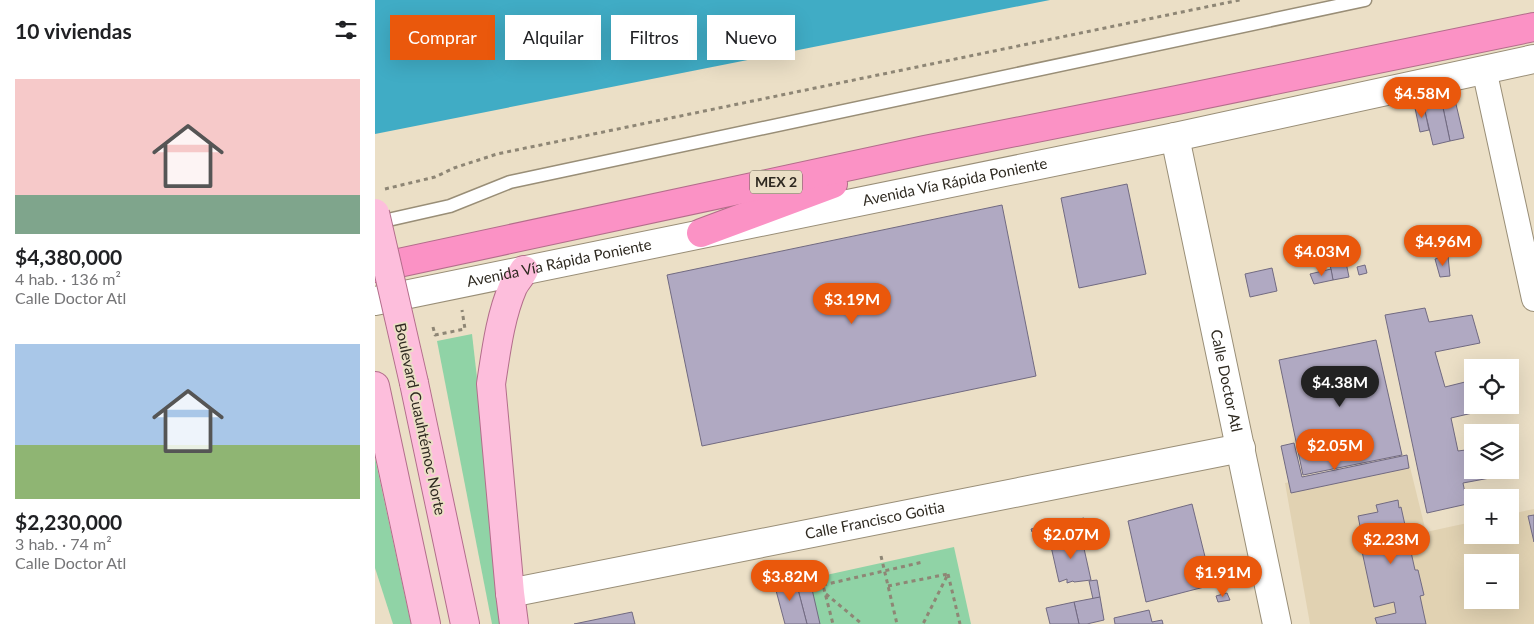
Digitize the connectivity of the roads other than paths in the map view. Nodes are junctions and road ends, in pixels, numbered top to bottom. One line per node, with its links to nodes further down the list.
1 (1365, 0): 8 (lane)
2 (1534, 27): 6 (highway, MEX 2)
3 (1534, 59): 4 (street, Avenida Vía Rápida Poniente)
4 (1484, 70): 5 (street, Avenida Vía Rápida Poniente); 12 (street)
5 (1175, 137): 9 (street, Avenida Vía Rápida Poniente); 15 (street, Calle Doctor Atl)
6 (925, 150): 9 (highway); 10 (highway, MEX 2)
7 (379, 201): 18 (main road, Boulevard Cuauhtémoc Norte, bridge)
8 (375, 224)
9 (701, 233): 11 (street, Avenida Vía Rápida Poniente)
10 (375, 268)
11 (524, 270): 13 (street, Avenida Vía Rápida Poniente); 16 (main road)
12 (1534, 299)
13 (375, 301)
14 (375, 386): 17 (main road)
15 (1241, 448): 16 (street, Calle Francisco Goitia); 20 (street, Calle Doctor Atl)
16 (509, 594): 19 (main road)
17 (426, 624)
18 (465, 624)
19 (514, 624)
20 (1277, 624)

